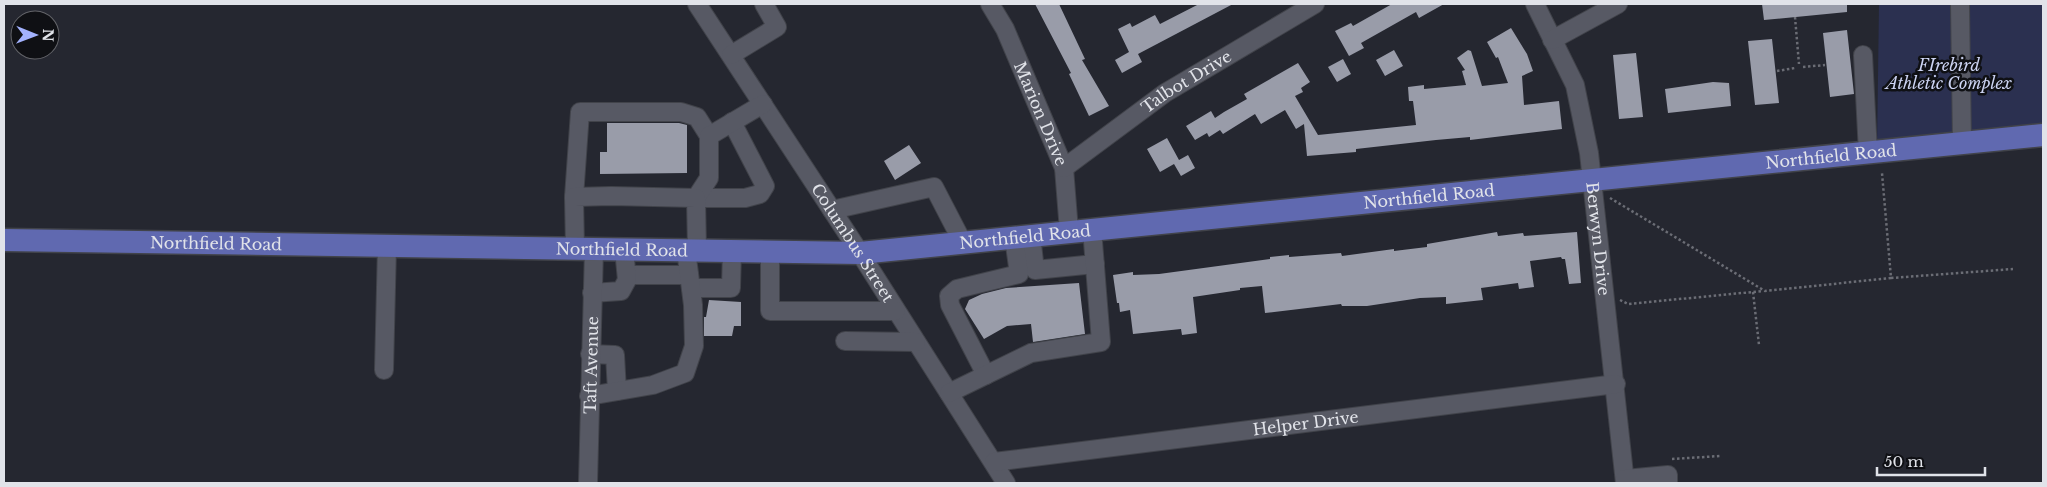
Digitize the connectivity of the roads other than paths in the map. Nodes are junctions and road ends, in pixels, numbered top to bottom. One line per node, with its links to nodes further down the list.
1 (697, 4): 9 (street, Columbus Street)
2 (764, 4): 9 (street)
3 (990, 4): 17 (street, Marion Drive)
4 (1315, 4): 17 (street, Talbot Drive)
5 (1535, 4): 8 (street, Berwyn Drive)
6 (1618, 4): 8 (street)
7 (1960, 4): 15 (street)
8 (1552, 40): 18 (street, Berwyn Drive)
9 (731, 55): 11 (street, Columbus Street)
10 (1863, 55): 16 (street)
11 (763, 104): 12 (street); 21 (street, Columbus Street)
12 (732, 122): 14 (street); 20 (street)
13 (2043, 135): 15 (main road, Northfield Road)
14 (708, 136): 19 (street, Taft Avenue); 20 (street)
15 (1962, 143): 16 (main road, Northfield Road)
16 (1868, 152): 18 (main road, Northfield Road)
17 (1064, 168): 23 (street, Marion Drive)
18 (1592, 181): 22 (main road, Northfield Road); 44 (street, Berwyn Drive)
19 (574, 197): 20 (street); 28 (street, Taft Avenue)
20 (696, 198): 30 (street)
21 (832, 210): 26 (street); 33 (street, Columbus Street)
22 (1092, 229): 23 (main road, Northfield Road); 34 (street)
23 (1069, 231): 24 (main road, Northfield Road)
24 (1022, 237): 26 (main road, Northfield Road); 34 (street); 43 (street)
25 (4, 240): 27 (main road, Northfield Road)
26 (963, 243): 33 (main road, Northfield Road)
27 (387, 246): 28 (main road, Northfield Road); 42 (street)
28 (585, 248): 29 (main road, Northfield Road); 37 (street, Taft Avenue)
29 (624, 249): 30 (main road, Northfield Road); 35 (street)
30 (691, 250): 31 (main road, Northfield Road); 36 (street)
31 (732, 251): 32 (main road, Northfield Road); 36 (street)
32 (770, 251): 33 (main road, Northfield Road); 38 (street)
33 (860, 253): 38 (street, Columbus Street)
34 (1095, 264): 43 (street)
35 (627, 275): 36 (street); 37 (street)
36 (690, 282): 45 (street)
37 (592, 293): 41 (street, Taft Avenue)
38 (896, 311): 40 (street, Columbus Street)
39 (845, 341): 40 (street)
40 (916, 342): 46 (street, Columbus Street)
41 (590, 354): 45 (street); 47 (street, Taft Avenue)
42 (384, 370)
43 (986, 375): 46 (street)
44 (1616, 384): 48 (street, Helper Drive); 49 (street, Berwyn Drive)
45 (617, 391): 47 (street)
46 (950, 393): 48 (street, Columbus Street)
47 (589, 396): 50 (street, Taft Avenue)
48 (994, 462): 51 (street, Columbus Street)
49 (1625, 481): 52 (street)
50 (588, 483)
51 (1006, 483)
52 (1668, 483)

